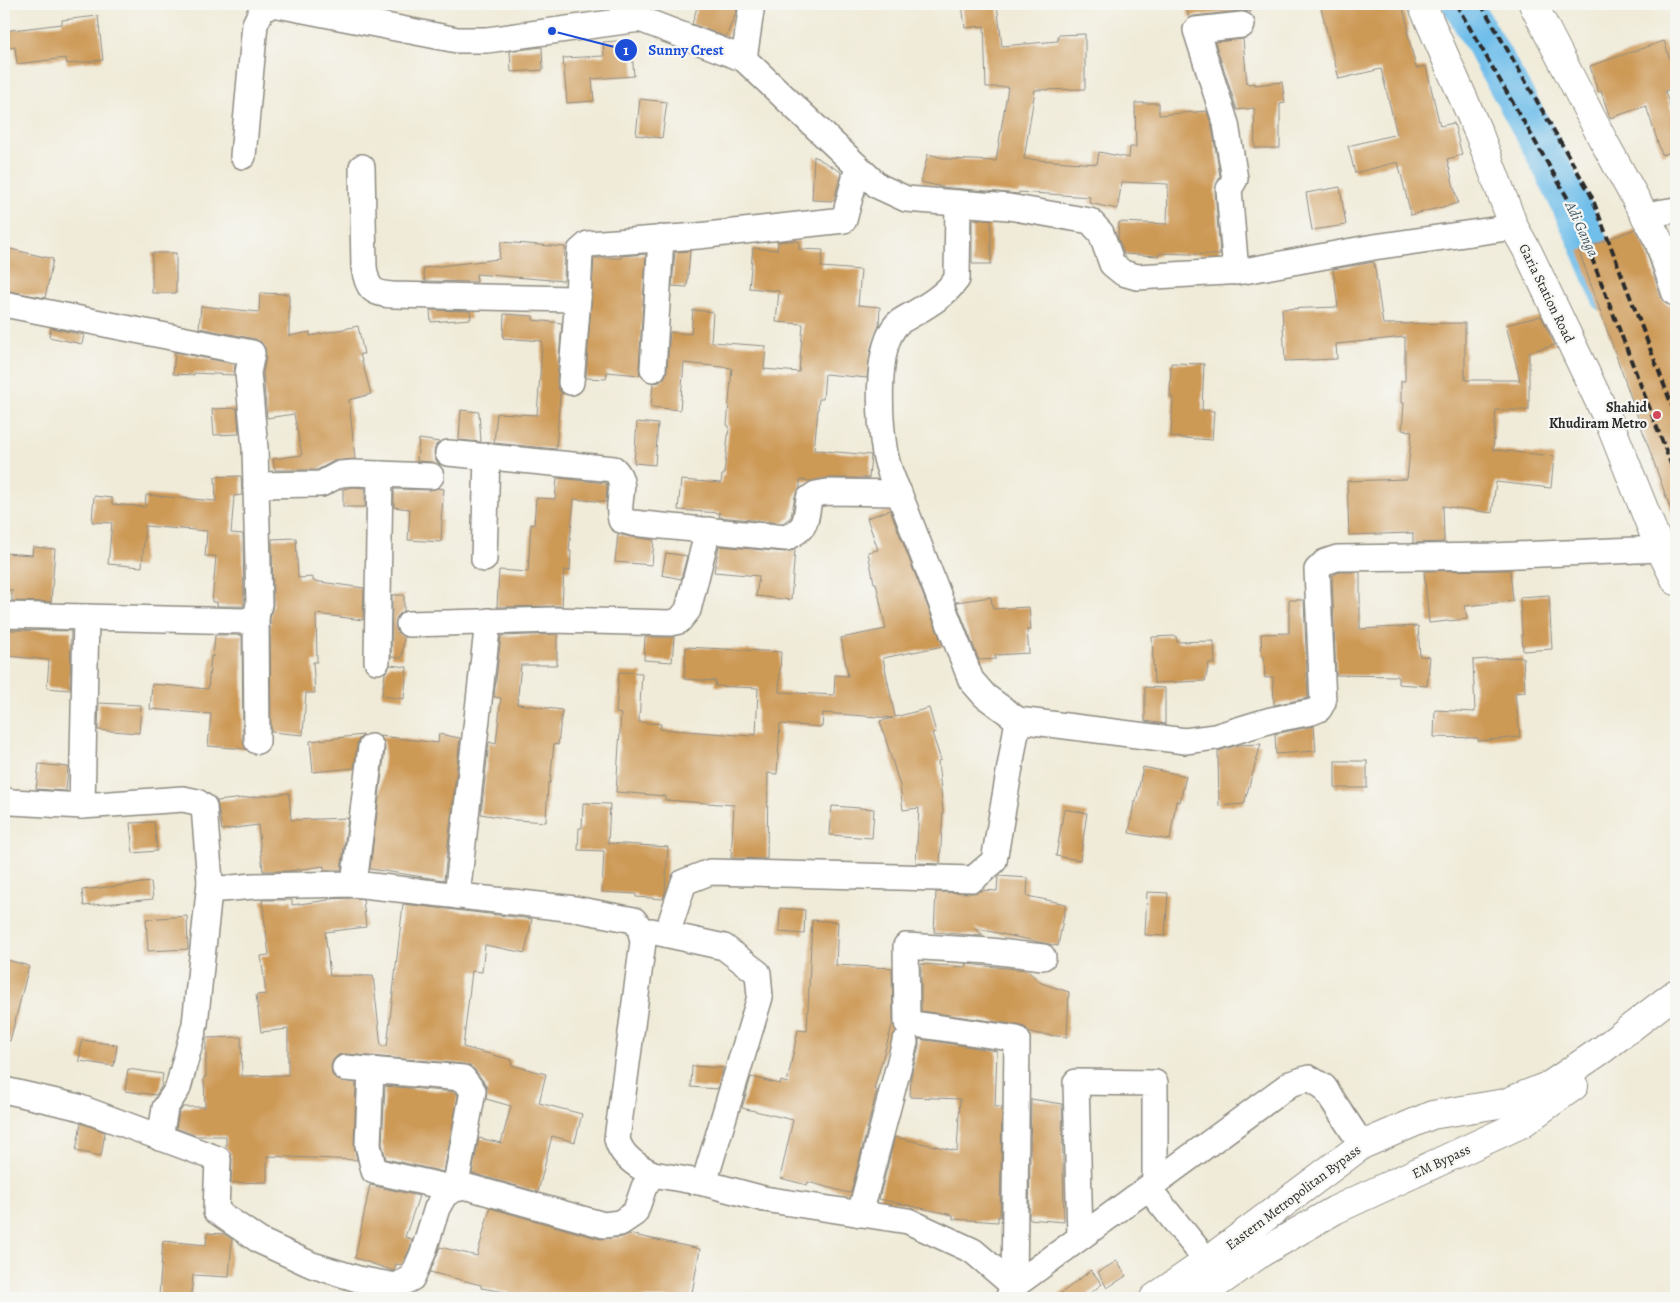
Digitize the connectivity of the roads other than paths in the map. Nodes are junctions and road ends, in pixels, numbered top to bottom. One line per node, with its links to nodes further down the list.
1 (621, 4): 5 (street)
2 (752, 4): 7 (street)
3 (1422, 4): 14 (main road, Garia Station Road)
4 (1533, 4): 13 (main road)
5 (640, 19): 7 (street); 8 (street)
6 (1242, 25): 16 (street)
7 (744, 59): 10 (street)
8 (243, 156)
9 (362, 167): 18 (street)
10 (858, 167): 11 (street); 15 (street)
11 (958, 203): 16 (street); 27 (street)
12 (1676, 210): 13 (street)
13 (1644, 215): 17 (main road)
14 (1514, 227): 16 (street); 29 (main road, Garia Station Road)
15 (661, 238): 18 (street); 20 (street)
16 (1236, 272)
17 (1676, 292)
18 (578, 298): 21 (street)
19 (4, 304): 26 (street)
20 (653, 368)
21 (571, 382)
22 (448, 452): 23 (street)
23 (488, 456): 28 (street); 30 (street)
24 (380, 474): 25 (street); 26 (street); 37 (street)
25 (431, 476)
26 (256, 485): 34 (street)
27 (899, 493): 28 (street); 38 (street)
28 (708, 530): 35 (street)
29 (1660, 549): 31 (main road, Garia Station Road); 38 (street)
30 (484, 559)
31 (1676, 581)
32 (4, 615): 33 (street)
33 (86, 617): 34 (street); 42 (street)
34 (256, 617): 39 (street)
35 (488, 621): 36 (street); 45 (street)
36 (408, 624)
37 (376, 661)
38 (1018, 720): 47 (street)
39 (257, 741)
40 (371, 747): 44 (street)
41 (4, 800): 42 (street)
42 (82, 806): 43 (street)
43 (210, 882): 44 (street); 55 (street)
44 (354, 884): 45 (street)
45 (457, 896): 46 (street)
46 (640, 928): 47 (street); 57 (street)
47 (667, 934): 58 (street)
48 (1043, 957): 65 (street)
49 (1676, 993): 56 (main road, Eastern Metropolitan Bypass)
50 (1676, 1012): 66 (main road, EM Bypass)
51 (905, 1042): 61 (street)
52 (346, 1068): 53 (street)
53 (372, 1070): 60 (street); 60 (street)
54 (4, 1090): 55 (street)
55 (160, 1138): 64 (street)
56 (1362, 1145): 59 (street); 63 (main road, Eastern Metropolitan Bypass)
57 (652, 1174): 58 (street); 60 (street)
58 (704, 1183): 61 (street)
59 (1151, 1185): 62 (street); 62 (street); 63 (street)
60 (455, 1189): 64 (street)
61 (860, 1214): 65 (street)
62 (1080, 1237): 65 (street)
63 (1207, 1261): 66 (main road, Eastern Metropolitan Bypass)
64 (356, 1289)
65 (1011, 1292)
66 (1178, 1295)

